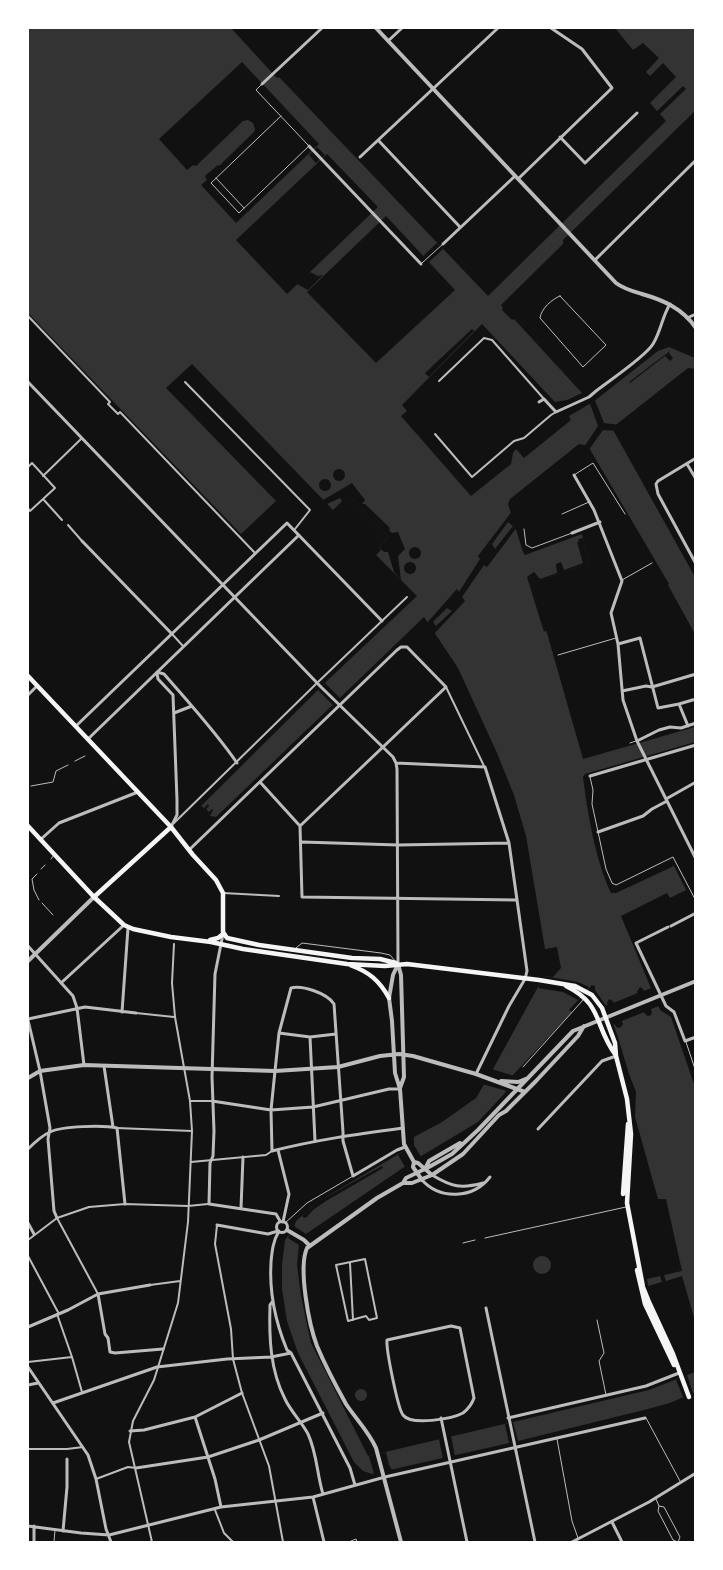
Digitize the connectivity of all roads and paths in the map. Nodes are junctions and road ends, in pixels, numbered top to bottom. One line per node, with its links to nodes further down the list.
1 (322, 28): 7 (street)
2 (376, 28): 6 (street)
3 (402, 28): 6 (street)
4 (498, 28): 8 (street)
5 (551, 28): 11 (street)
6 (388, 41): 8 (street)
7 (262, 84): 10 (lane)
8 (433, 88): 12 (street); 16 (street)
9 (637, 113): 11 (street)
10 (281, 116): 13 (lane); 17 (lane)
11 (560, 137): 16 (street)
12 (378, 140): 14 (street); 19 (street)
13 (310, 147): 18 (lane); 22 (street)
14 (360, 157)
15 (696, 160): 21 (street)
16 (516, 177): 19 (street); 21 (street)
17 (216, 178): 18 (lane); 18 (lane)
18 (245, 208)
19 (460, 227): 20 (street)
20 (442, 245): 22 (lane)
21 (595, 260): 23 (street)
22 (421, 264)
23 (670, 304): 26 (street); 34 (street)
24 (696, 314): 26 (street)
25 (28, 316): 56 (street)
26 (687, 318): 27 (street)
27 (696, 328)
28 (606, 345): 28 (lane)
29 (439, 381): 32 (street)
30 (28, 382): 36 (street)
31 (185, 382): 52 (street)
32 (544, 398): 33 (street); 34 (street)
33 (539, 402)
34 (556, 412): 35 (street)
35 (435, 434)
36 (82, 438): 41 (street); 60 (street)
37 (696, 458): 38 (street)
38 (687, 464): 42 (street); 58 (street)
39 (28, 467): 41 (street)
40 (574, 475): 44 (street); 47 (lane)
41 (44, 476): 43 (street)
42 (696, 479)
43 (43, 499): 45 (street); 48 (street)
44 (589, 501): 46 (lane); 49 (street)
45 (28, 508)
46 (562, 514)
47 (625, 514)
48 (62, 520)
49 (600, 522): 53 (street); 59 (street)
50 (68, 525): 55 (street)
51 (524, 529): 53 (lane)
52 (294, 530): 54 (street); 56 (street)
53 (572, 533)
54 (299, 535): 61 (street); 63 (street)
55 (82, 541): 64 (street)
56 (255, 553): 60 (street)
57 (652, 563): 59 (lane)
58 (696, 564)
59 (622, 581): 65 (street)
60 (224, 584): 61 (street); 64 (street)
61 (235, 597): 67 (street); 72 (street)
62 (407, 597): 63 (street)
63 (382, 621): 72 (street)
64 (172, 634): 67 (street); 86 (street)
65 (617, 638): 66 (street); 68 (lane)
66 (618, 644): 75 (street); 77 (street)
67 (184, 646): 69 (street)
68 (558, 656)
69 (157, 672): 76 (street); 79 (street); 88 (street)
70 (696, 674): 75 (street)
71 (28, 676): 73 (main road)
72 (317, 683): 83 (street); 96 (street)
73 (38, 686): 78 (street); 86 (main road)
74 (446, 687): 83 (street); 92 (street); 99 (street)
75 (652, 687): 77 (street); 81 (street)
76 (178, 691): 79 (street); 82 (street)
77 (622, 692): 89 (street)
78 (28, 695)
79 (173, 696): 84 (street)
80 (696, 699): 81 (street)
81 (679, 704): 87 (street)
82 (192, 706): 84 (street); 96 (street)
83 (340, 706): 92 (street); 101 (street)
84 (174, 713): 108 (street)
85 (696, 723): 87 (street)
86 (76, 726): 88 (main road)
87 (688, 726): 89 (street)
88 (88, 739): 104 (main road)
89 (637, 741): 90 (lane); 94 (street)
90 (630, 743)
91 (696, 745): 94 (street)
92 (383, 748): 97 (street); 107 (street)
93 (86, 756): 95 (lane)
94 (646, 760): 100 (street); 105 (street)
95 (75, 761)
96 (237, 763): 108 (street)
97 (396, 763): 99 (street); 113 (street)
98 (68, 765): 103 (lane)
99 (485, 767): 112 (street)
100 (590, 776): 109 (lane)
101 (260, 782): 107 (street); 114 (street)
102 (696, 782): 105 (street)
103 (31, 786)
104 (138, 792): 108 (main road); 110 (street)
105 (667, 800): 109 (street); 115 (street)
106 (28, 826): 110 (main road)
107 (300, 826): 111 (street)
108 (171, 827): 114 (main road); 122 (main road)
109 (598, 832): 127 (lane)
110 (40, 840): 122 (main road)
111 (302, 842): 113 (street); 123 (street)
112 (509, 843): 113 (street); 126 (street)
113 (398, 844): 124 (street)
114 (189, 850): 119 (main road)
115 (696, 859)
116 (45, 865): 117 (lane)
117 (41, 869)
118 (37, 874): 125 (lane)
119 (223, 893): 120 (street); 134 (main road)
120 (278, 896)
121 (297, 896): 123 (street)
122 (94, 897): 132 (street); 133 (main road)
123 (302, 897): 124 (street)
124 (399, 899): 126 (street); 143 (street)
125 (39, 900)
126 (517, 900): 144 (street)
127 (696, 901)
128 (42, 903): 130 (lane)
129 (696, 913): 160 (street)
130 (53, 915)
131 (60, 922): 132 (lane)
132 (64, 926): 140 (street)
133 (126, 926): 135 (main road); 146 (street); 151 (street)
134 (224, 934): 135 (main road); 137 (street); 139 (main road)
135 (204, 940): 137 (main road)
136 (174, 944): 153 (street)
137 (221, 944): 142 (main road); 170 (street)
138 (28, 946): 140 (street)
139 (295, 950): 143 (main road); 143 (lane)
140 (35, 954): 141 (street); 146 (street)
141 (28, 961)
142 (347, 964): 143 (main road); 149 (main road)
143 (398, 964): 144 (main road); 149 (street); 162 (street)
144 (525, 979): 147 (main road); 174 (street)
145 (696, 981): 155 (street)
146 (62, 983): 150 (street)
147 (565, 985): 148 (main road); 163 (main road)
148 (584, 996): 163 (main road); 166 (lane)
149 (389, 998): 161 (street)
150 (77, 1008): 151 (street); 154 (street); 164 (street)
151 (122, 1012): 152 (street)
152 (136, 1013): 153 (street)
153 (175, 1017): 168 (street)
154 (28, 1019): 171 (street)
155 (586, 1026): 175 (street); 180 (street)
156 (279, 1033): 157 (street); 158 (street); 172 (street)
157 (336, 1034): 158 (street); 167 (street)
158 (310, 1037): 169 (street)
159 (696, 1037): 160 (street)
160 (685, 1041): 173 (lane)
161 (394, 1054): 162 (street); 167 (street); 178 (street)
162 (404, 1054): 174 (street); 178 (street)
163 (616, 1056): 188 (street); 218 (main road)
164 (84, 1065): 165 (street); 171 (street)
165 (104, 1066): 168 (street); 186 (street)
166 (523, 1066)
167 (338, 1067): 169 (street); 183 (street)
168 (184, 1068): 170 (street); 181 (street)
169 (312, 1069): 172 (street); 184 (street)
170 (212, 1070): 172 (street); 182 (street)
171 (40, 1071): 176 (street); 190 (street)
172 (275, 1071): 185 (street)
173 (696, 1072)
174 (476, 1074): 177 (street)
175 (530, 1077): 177 (street); 179 (street)
176 (28, 1079)
177 (500, 1081): 179 (street)
178 (400, 1089): 183 (street); 187 (street)
179 (517, 1090): 180 (street); 201 (street)
180 (525, 1092): 203 (street)
181 (190, 1101): 182 (street); 189 (street)
182 (212, 1101): 185 (street); 198 (street)
183 (341, 1101): 184 (street); 191 (street)
184 (313, 1107): 185 (street); 192 (street)
185 (272, 1110): 196 (street)
186 (115, 1127): 189 (street); 190 (street); 214 (street)
187 (403, 1128): 191 (street); 193 (street)
188 (538, 1129)
189 (192, 1131): 199 (street)
190 (49, 1133): 194 (street); 219 (street)
191 (343, 1136): 192 (street); 204 (street)
192 (315, 1141): 195 (street)
193 (406, 1148): 200 (street); 204 (street)
194 (28, 1149)
195 (278, 1150): 196 (street); 220 (street)
196 (272, 1151): 197 (street)
197 (243, 1158): 198 (street); 217 (street)
198 (211, 1160): 199 (street); 215 (street)
199 (191, 1162): 216 (street)
200 (414, 1162): 201 (street); 202 (street)
201 (425, 1169): 202 (street); 203 (street)
202 (417, 1173): 206 (street); 208 (street)
203 (432, 1175): 206 (street); 210 (street)
204 (353, 1176): 220 (lane)
205 (490, 1177): 207 (street)
206 (422, 1180): 208 (street); 212 (street)
207 (486, 1182): 211 (street); 213 (street)
208 (403, 1184): 230 (street)
209 (455, 1186): 210 (street); 211 (street); 213 (street)
210 (448, 1187): 212 (street)
211 (463, 1187): 213 (street)
212 (444, 1193): 213 (street)
213 (453, 1195)
214 (125, 1204): 216 (street); 219 (street)
215 (209, 1204): 216 (street); 217 (street)
216 (188, 1206): 233 (street)
217 (242, 1208): 220 (street)
218 (626, 1208): 226 (lane); 250 (main road)
219 (57, 1218): 225 (street); 235 (street)
220 (283, 1222): 223 (street); 224 (street)
221 (28, 1223): 225 (street)
222 (217, 1225): 224 (street); 246 (street)
223 (286, 1230): 224 (street); 230 (street)
224 (278, 1231): 236 (street)
225 (34, 1234): 227 (street)
226 (485, 1238)
227 (28, 1240)
228 (475, 1240): 229 (lane)
229 (463, 1243)
230 (309, 1245): 277 (street)
231 (28, 1256): 238 (street)
232 (350, 1262): 239 (street); 239 (street); 239 (street)
233 (180, 1281): 234 (street); 242 (street)
234 (150, 1285): 235 (street)
235 (98, 1294): 238 (street); 242 (street)
236 (272, 1301): 243 (street); 245 (street)
237 (486, 1308): 262 (street)
238 (58, 1314): 241 (street); 244 (street)
239 (353, 1320)
240 (597, 1320): 255 (lane)
241 (28, 1327)
242 (163, 1349): 249 (street)
243 (291, 1353): 245 (street); 258 (street)
244 (72, 1357): 247 (street); 253 (street)
245 (271, 1357): 246 (street); 263 (street)
246 (233, 1359): 249 (street); 254 (street)
247 (28, 1362)
248 (28, 1367): 251 (street)
249 (157, 1368): 253 (street); 264 (street)
250 (679, 1373): 255 (street); 256 (main road)
251 (38, 1383): 252 (street); 257 (street)
252 (28, 1386)
253 (82, 1392): 257 (street)
254 (242, 1394): 259 (street); 266 (street)
255 (606, 1395): 262 (street)
256 (689, 1396)
257 (53, 1403): 269 (street)
258 (323, 1413): 263 (street); 280 (street)
259 (195, 1417): 264 (street); 272 (street)
260 (441, 1418): 260 (street); 274 (street)
261 (645, 1418): 265 (street); 279 (lane)
262 (509, 1420): 271 (street)
263 (300, 1424): 266 (street); 281 (street)
264 (130, 1430): 268 (street)
265 (556, 1439): 271 (street); 295 (lane)
266 (258, 1440): 272 (street); 284 (street)
267 (125, 1442): 268 (street)
268 (130, 1442): 275 (street)
269 (83, 1448): 270 (street); 278 (street)
270 (28, 1449)
271 (515, 1449): 274 (street); 307 (street)
272 (208, 1457): 275 (street); 285 (street)
273 (67, 1459): 293 (street)
274 (450, 1462): 277 (street); 306 (street)
275 (136, 1468): 278 (street); 289 (street)
276 (696, 1475): 279 (street)
277 (385, 1477): 280 (street); 305 (street)
278 (96, 1479): 294 (street)
279 (681, 1483): 283 (street)
280 (355, 1485): 281 (street)
281 (323, 1494): 282 (street)
282 (314, 1497): 284 (street); 303 (street)
283 (655, 1498): 286 (lane); 288 (street)
284 (275, 1500): 285 (street); 302 (street)
285 (221, 1506): 287 (street)
286 (659, 1506): 286 (lane)
287 (215, 1508): 289 (street); 301 (street)
288 (612, 1522): 295 (street); 309 (street)
289 (148, 1524): 294 (street); 300 (street)
290 (28, 1526): 291 (street)
291 (34, 1526): 292 (street); 297 (street)
292 (55, 1529): 293 (street); 298 (lane)
293 (64, 1530): 294 (street)
294 (109, 1535): 299 (street)
295 (578, 1539): 308 (street)
296 (351, 1540): 304 (lane)
297 (34, 1542)
298 (54, 1542)
299 (111, 1542)
300 (152, 1542)
301 (233, 1542)
302 (283, 1542)
303 (324, 1542)
304 (357, 1542)
305 (401, 1542)
306 (467, 1542)
307 (535, 1542)
308 (572, 1542)
309 (622, 1542)

